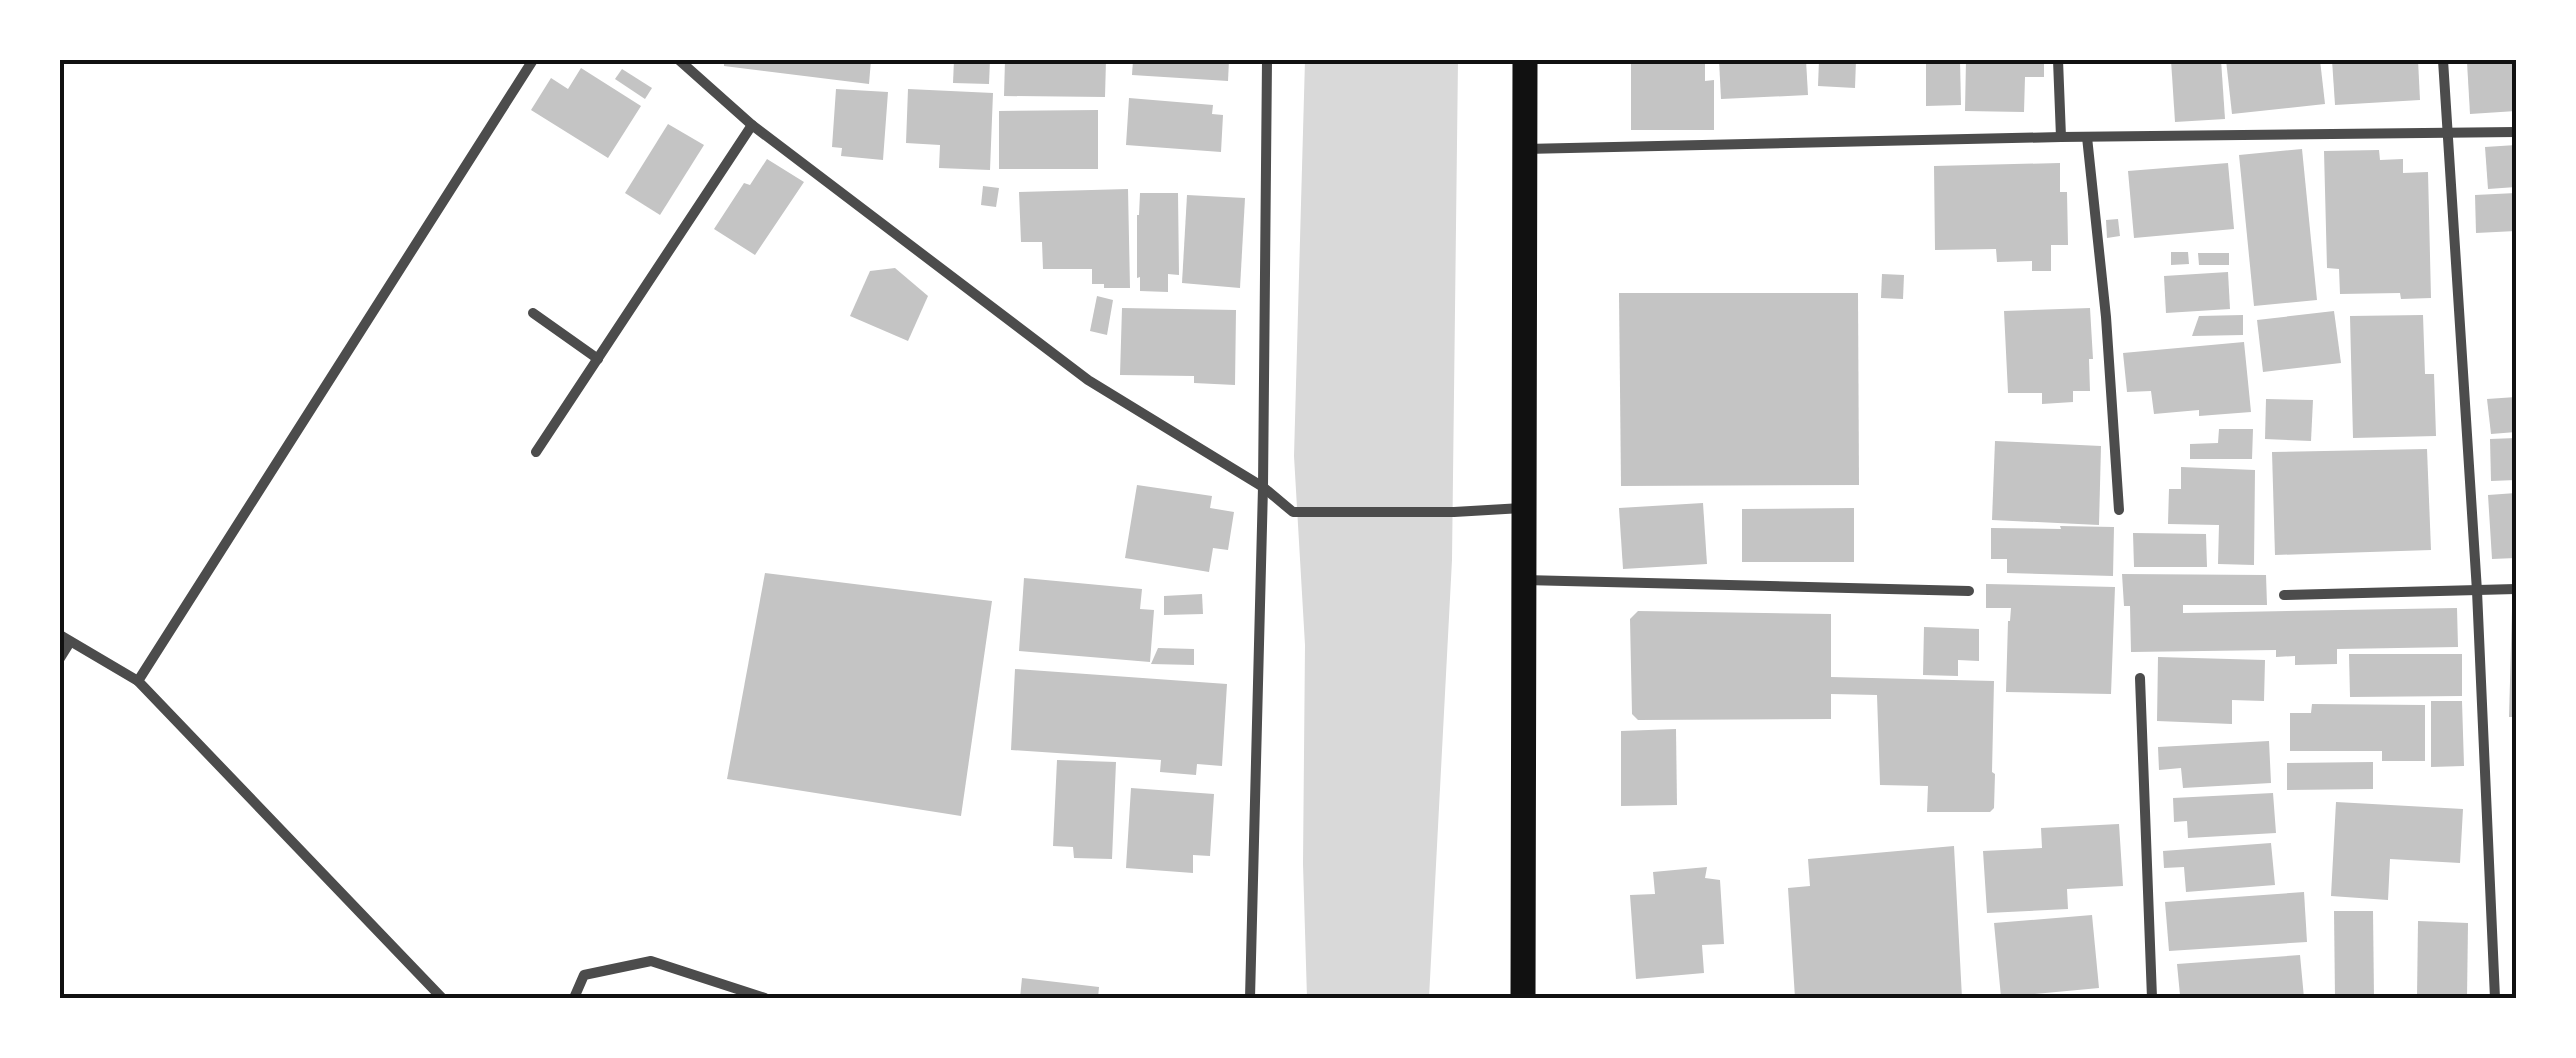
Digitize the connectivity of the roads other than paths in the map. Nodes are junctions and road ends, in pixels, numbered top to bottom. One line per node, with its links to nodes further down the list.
1 (533, 60): 27 (street)
2 (678, 60): 7 (street)
3 (1268, 60): 16 (street)
4 (1525, 60): 12 (main road)
5 (2058, 60): 10 (street)
6 (2443, 60): 8 (street)
7 (752, 124): 14 (street); 16 (street)
8 (2448, 132): 9 (street); 11 (street); 22 (street)
9 (2516, 132)
10 (2062, 137): 11 (street); 12 (street)
11 (2087, 137): 18 (street)
12 (1524, 149): 17 (main road)
13 (533, 312): 14 (street)
14 (598, 359): 15 (street)
15 (536, 452)
16 (1264, 487): 17 (street); 31 (street)
17 (1522, 508): 19 (main road)
18 (2119, 510)
19 (1523, 580): 21 (street); 32 (main road)
20 (2516, 589): 22 (street)
21 (1969, 591)
22 (2477, 592): 23 (street); 34 (street)
23 (2284, 595)
24 (65, 638): 25 (street); 27 (street)
25 (60, 658)
26 (2140, 678): 33 (street)
27 (138, 680): 28 (street)
28 (442, 998)
29 (574, 998): 30 (street)
30 (765, 998)
31 (1250, 998)
32 (1522, 998)
33 (2152, 998)
34 (2495, 998)

